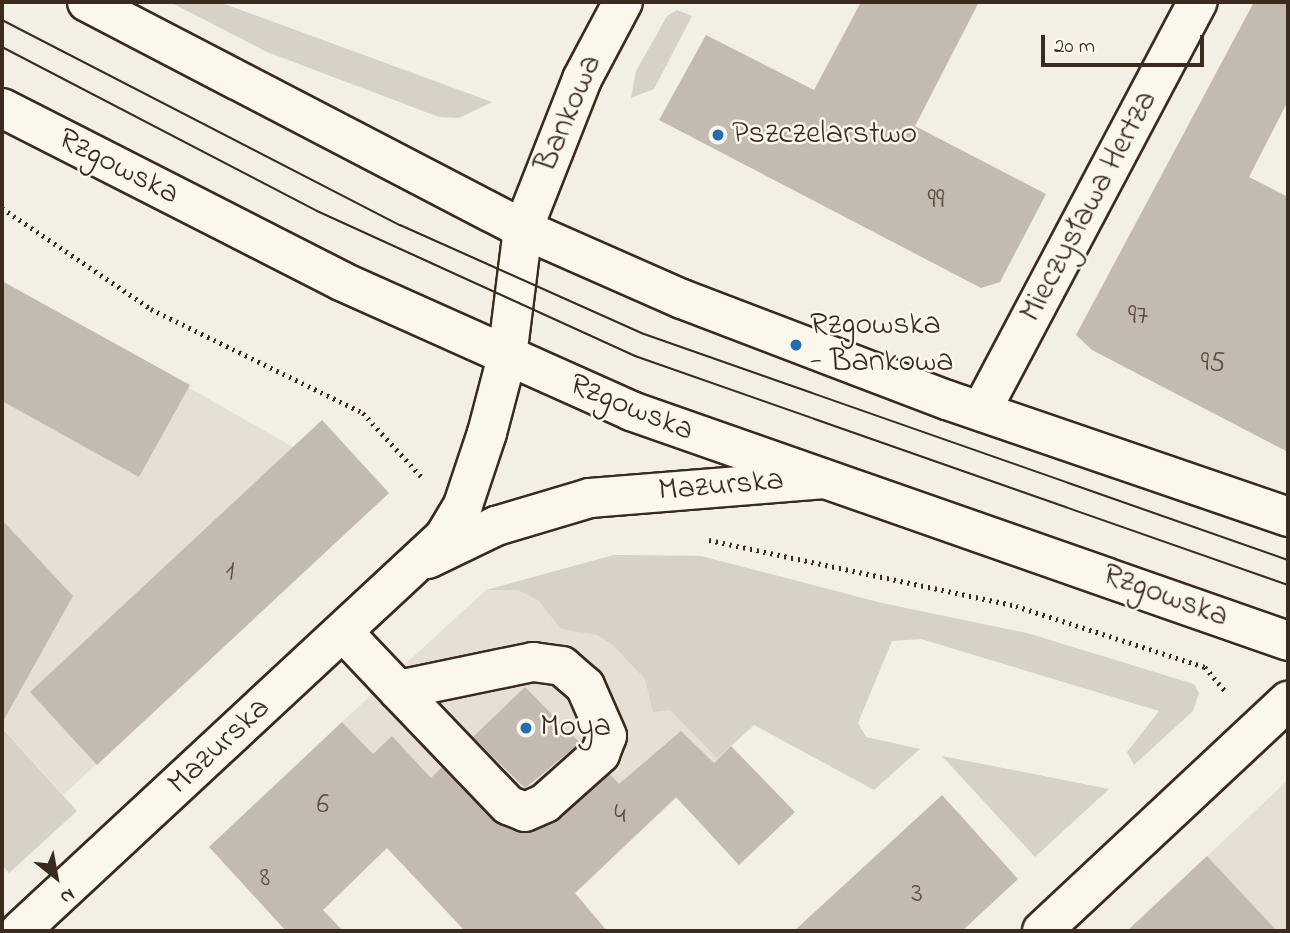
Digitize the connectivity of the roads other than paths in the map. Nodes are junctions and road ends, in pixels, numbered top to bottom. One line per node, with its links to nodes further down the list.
1 (86, 2): 5 (main road)
2 (623, 2): 5 (main road, Bankowa)
3 (1198, 2): 7 (main road, Mieczysława Hertza)
4 (2, 108): 6 (main road, Rzgowska)
5 (523, 229): 6 (main road, Bankowa); 7 (main road)
6 (507, 357): 8 (main road, Rzgowska); 10 (main road, Mazurska)
7 (981, 411): 9 (main road)
8 (824, 479): 10 (main road, Mazurska); 12 (main road, Rzgowska)
9 (1288, 517)
10 (420, 563): 11 (main road, Mazurska)
11 (344, 633): 13 (main road); 15 (main road, Mazurska)
12 (1288, 641)
13 (398, 690): 13 (main road)
14 (1288, 701): 16 (main road)
15 (20, 931)
16 (1042, 931)

